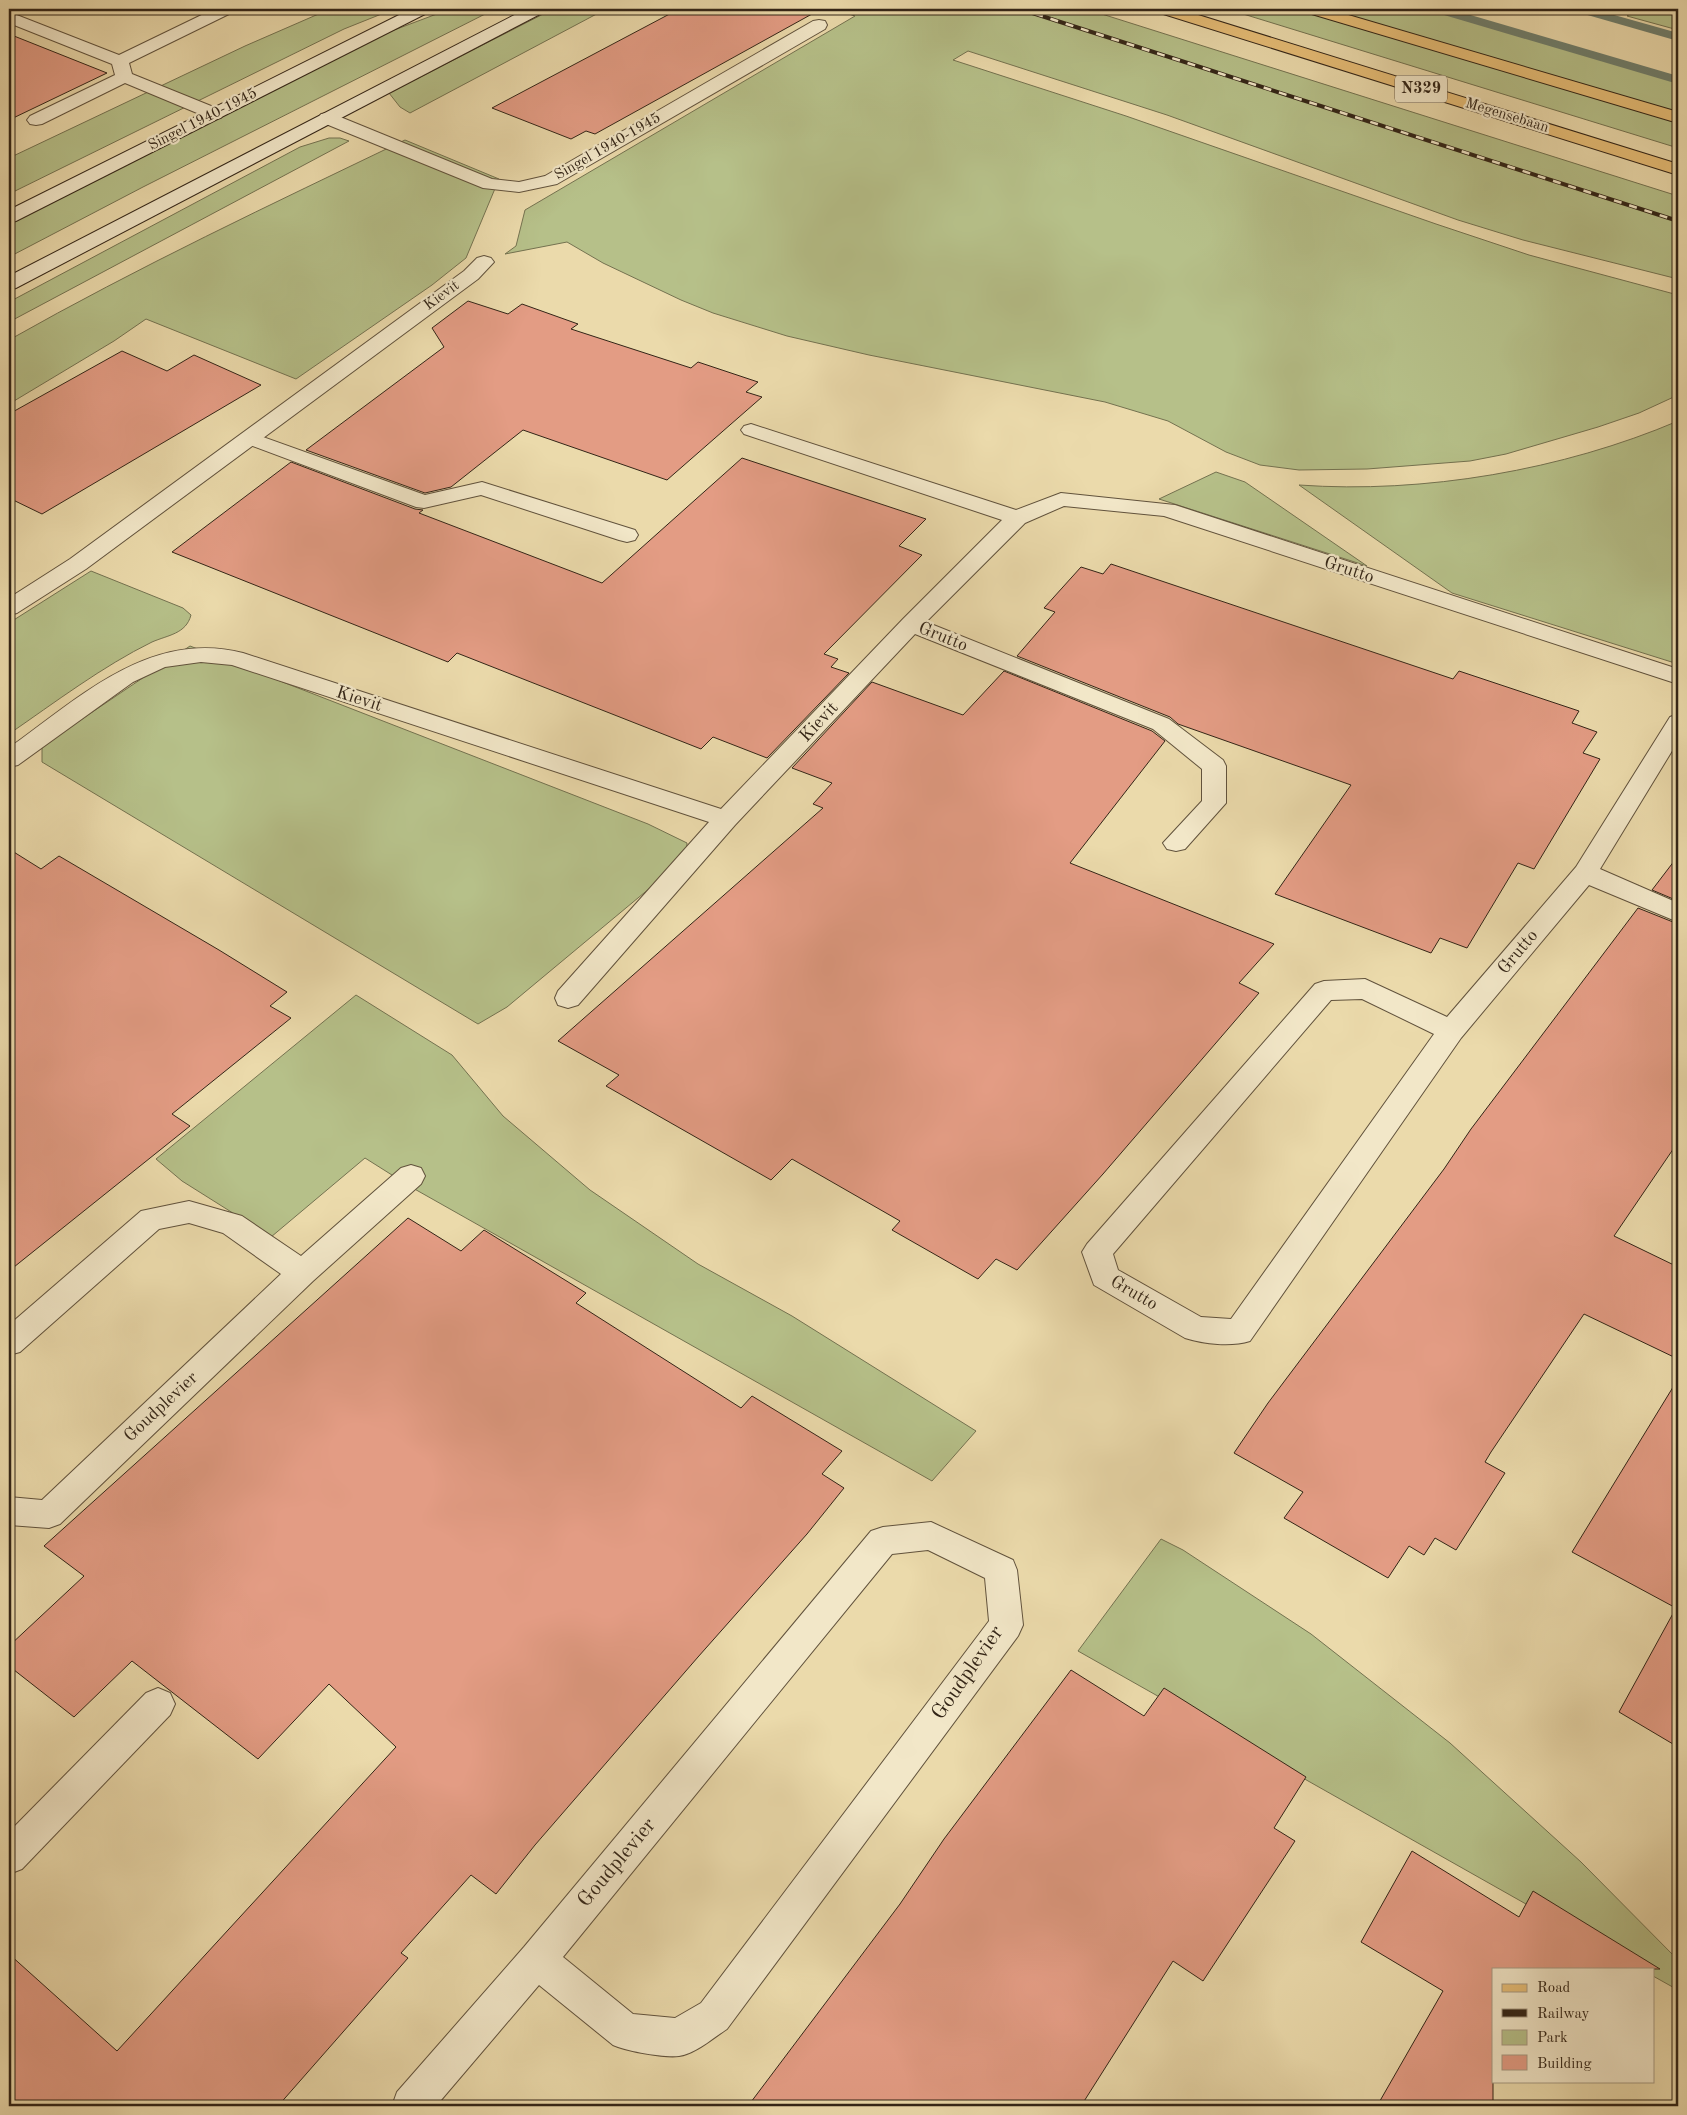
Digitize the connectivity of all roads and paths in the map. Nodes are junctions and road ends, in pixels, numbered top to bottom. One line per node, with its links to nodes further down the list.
1 (424, 9): 9 (street, Singel 1940-1945)
2 (538, 9): 10 (street)
3 (1163, 9): 13 (main road, Megensebaan / N329)
4 (1311, 9): 11 (main road, N329)
5 (221, 10): 8 (street)
6 (9, 16): 8 (street)
7 (819, 25): 10 (street, Singel 1940-1945)
8 (122, 69): 9 (street); 12 (street)
9 (215, 114): 14 (street, Singel 1940-1945)
10 (327, 118): 16 (street)
11 (1678, 118)
12 (36, 120)
13 (1678, 170)
14 (9, 217)
15 (484, 262): 18 (street, Kievit)
16 (9, 284)
17 (750, 430): 19 (street)
18 (249, 438): 20 (street); 21 (street, Kievit)
19 (1017, 518): 22 (street, Grutto); 23 (street, Grutto)
20 (627, 535)
21 (9, 608)
22 (911, 624): 26 (street, Kievit); 27 (street, Grutto)
23 (1678, 677)
24 (1678, 722): 28 (street, Grutto)
25 (9, 759): 26 (street, Kievit)
26 (726, 819): 30 (street, Kievit)
27 (1176, 843)
28 (1585, 873): 29 (street); 31 (street, Grutto)
29 (1678, 913)
30 (568, 998)
31 (1451, 1031): 31 (street, Grutto)
32 (411, 1176): 33 (street, Goudplevier)
33 (302, 1274): 34 (street); 35 (street, Goudplevier)
34 (9, 1343)
35 (9, 1512)
36 (158, 1704): 37 (street)
37 (9, 1858)
38 (537, 1960): 38 (street, Goudplevier); 39 (street, Goudplevier)
39 (411, 2106)

